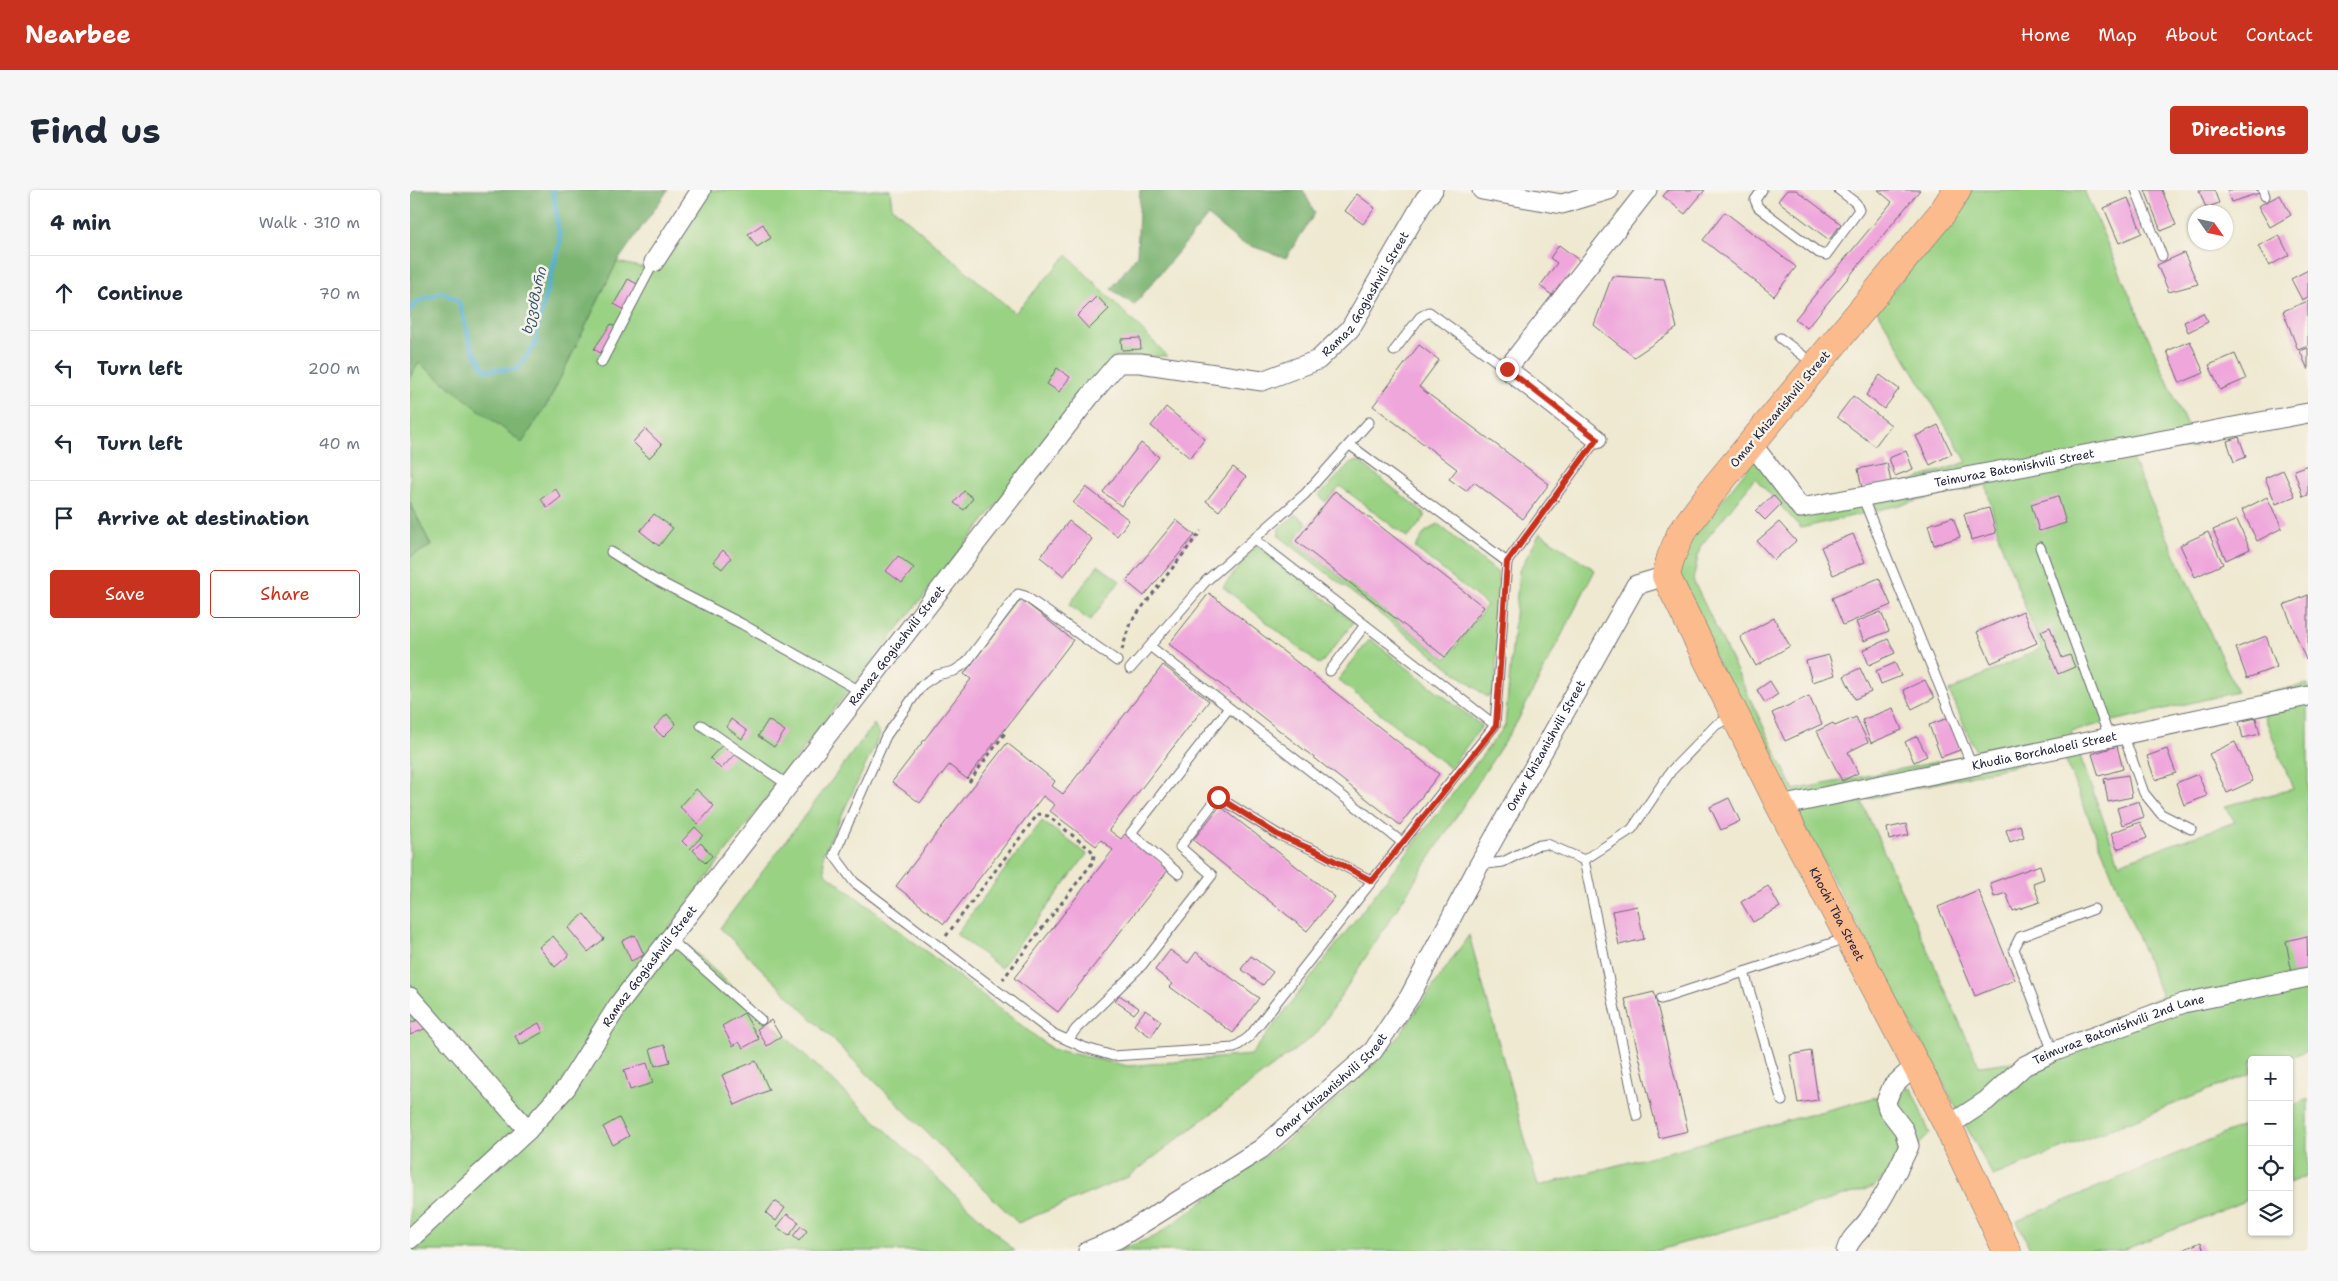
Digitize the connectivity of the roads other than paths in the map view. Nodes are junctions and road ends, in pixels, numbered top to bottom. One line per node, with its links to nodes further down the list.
1 (701, 190): 11 (street)
2 (1434, 190): 33 (street, Ramaz Gogiashvili Street)
3 (1482, 190): 4 (street)
4 (1608, 190)
5 (1647, 190): 16 (street)
6 (1762, 190): 7 (lane)
7 (1839, 190)
8 (1956, 190): 15 (main road, Omar Khizanishvili Street)
9 (2136, 190): 10 (lane)
10 (2162, 256)
11 (654, 262): 14 (lane)
12 (1780, 338): 15 (lane)
13 (1394, 351): 16 (lane)
14 (601, 364)
15 (1816, 365): 20 (main road, Omar Khizanishvili Street)
16 (1507, 369): 19 (street)
17 (2308, 413): 22 (street, Teimuraz Batonishvili Street)
18 (1369, 422): 21 (lane)
19 (1597, 439): 26 (lane)
20 (1751, 442): 22 (street, Teimuraz Batonishvili Street); 27 (main road, Omar Khizanishvili Street)
21 (1350, 445): 23 (lane); 26 (lane)
22 (1862, 496): 40 (lane)
23 (1254, 539): 28 (lane); 29 (lane)
24 (2040, 547): 39 (lane)
25 (611, 552): 33 (lane)
26 (1507, 562): 38 (lane)
27 (1666, 576): 36 (main road, Khochi Tba Street); 46 (street, Omar Khizanishvili Street)
28 (1365, 624): 32 (lane); 38 (lane)
29 (1151, 647): 31 (lane); 35 (lane)
30 (1117, 661): 57 (lane)
31 (1130, 669)
32 (1330, 671)
33 (860, 692): 41 (street, Ramaz Gogiashvili Street)
34 (2308, 696): 39 (street, Khudia Borchaloeli Street)
35 (1229, 708): 44 (lane); 47 (lane)
36 (1734, 716): 42 (main road, Khochi Tba Street); 45 (lane)
37 (701, 725): 41 (lane)
38 (1496, 726): 44 (lane)
39 (2116, 736): 40 (street, Khudia Borchaloeli Street); 43 (lane)
40 (1972, 766): 42 (street, Khudia Borchaloeli Street)
41 (788, 785): 51 (street, Ramaz Gogiashvili Street)
42 (1780, 806): 50 (main road, Khochi Tba Street)
43 (2191, 828)
44 (1403, 843): 48 (lane)
45 (1584, 860): 46 (lane); 61 (lane)
46 (1479, 865): 65 (street, Omar Khizanishvili Street)
47 (1179, 874)
48 (1372, 881): 57 (lane); 57 (lane)
49 (2094, 909): 58 (lane)
50 (1849, 937): 52 (lane); 59 (main road, Khochi Tba Street)
51 (670, 939): 56 (lane); 63 (street, Ramaz Gogiashvili Street)
52 (1744, 972): 55 (lane); 60 (lane)
53 (2308, 977): 58 (street, Teimuraz Batonishvili 2nd Lane)
54 (410, 997): 63 (street)
55 (1661, 999)
56 (761, 1020)
57 (1068, 1040)
58 (2053, 1052): 62 (street, Teimuraz Batonishvili 2nd Lane)
59 (1916, 1066): 62 (main road, Khochi Tba Street); 66 (street)
60 (1782, 1101)
61 (1638, 1116)
62 (1948, 1126): 67 (main road, Khochi Tba Street)
63 (528, 1130): 64 (street, Ramaz Gogiashvili Street)
64 (410, 1239)
65 (1088, 1251)
66 (1846, 1251)
67 (2007, 1251)

